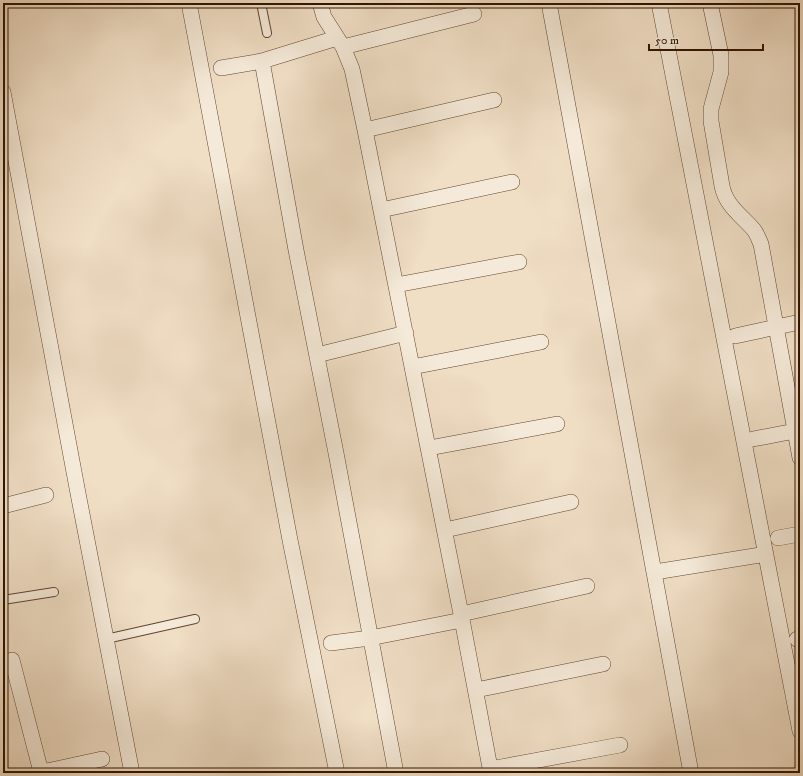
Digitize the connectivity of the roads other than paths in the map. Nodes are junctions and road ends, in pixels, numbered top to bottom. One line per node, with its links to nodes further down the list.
1 (189, 3): 56 (street)
2 (261, 3): 8 (lane)
3 (320, 3): 9 (street)
4 (550, 3): 38 (street)
5 (659, 3): 37 (street)
6 (710, 3): 20 (street)
7 (474, 14): 9 (street)
8 (268, 33)
9 (340, 42): 10 (street); 14 (street)
10 (262, 61): 11 (street); 24 (street)
11 (221, 68)
12 (3, 92): 45 (street)
13 (494, 100): 14 (street)
14 (365, 130): 16 (street)
15 (512, 182): 16 (street)
16 (381, 210): 18 (street)
17 (519, 262): 18 (street)
18 (396, 285): 21 (street)
19 (800, 322): 20 (street)
20 (776, 326): 22 (street); 27 (street)
21 (406, 333): 24 (street); 25 (street)
22 (735, 336)
23 (541, 342): 25 (street)
24 (316, 355): 44 (street)
25 (412, 368): 29 (street)
26 (557, 424): 29 (street)
27 (798, 430): 28 (street); 30 (street)
28 (753, 439)
29 (429, 448): 34 (street)
30 (800, 458)
31 (46, 495): 33 (street)
32 (571, 502): 34 (street)
33 (3, 506)
34 (445, 530): 42 (street)
35 (800, 534): 36 (street)
36 (778, 538)
37 (766, 554): 38 (street); 50 (street)
38 (655, 572): 58 (street)
39 (587, 586): 42 (street)
40 (54, 592): 41 (lane)
41 (3, 600)
42 (462, 617): 44 (street); 49 (street)
43 (195, 619): 45 (lane)
44 (370, 638): 46 (street); 57 (street)
45 (106, 639): 55 (street)
46 (331, 643)
47 (12, 660): 54 (street)
48 (603, 664): 49 (street)
49 (476, 690): 53 (street)
50 (800, 731)
51 (620, 745): 53 (street)
52 (102, 759): 54 (street)
53 (490, 771)
54 (40, 773)
55 (132, 773)
56 (337, 773)
57 (396, 773)
58 (690, 773)

